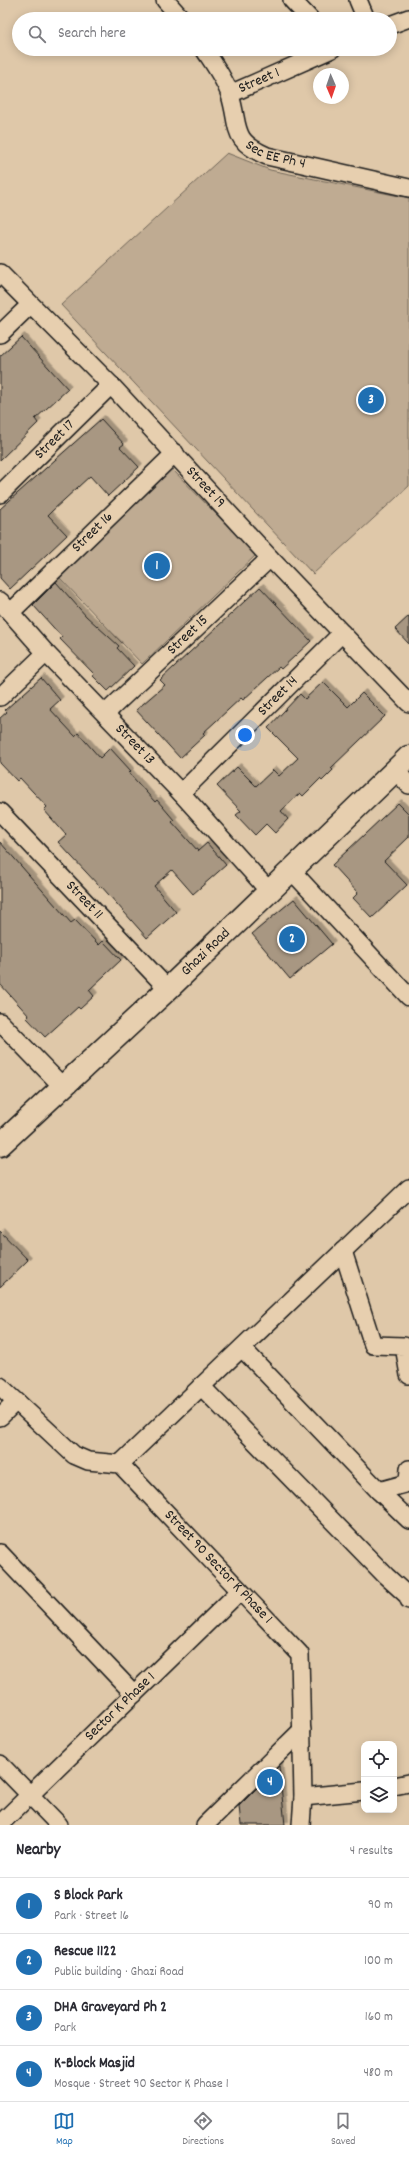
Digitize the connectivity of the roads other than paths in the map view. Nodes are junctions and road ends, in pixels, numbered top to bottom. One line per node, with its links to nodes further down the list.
1 (165, 0): 4 (street)
2 (292, 0): 5 (street)
3 (358, 0): 6 (street)
4 (176, 12)
5 (303, 12)
6 (363, 12)
7 (409, 18): 8 (street)
8 (397, 22)
9 (208, 56): 11 (street, Sec EE Ph 4)
10 (316, 56): 11 (street, Street 1)
11 (230, 94): 12 (street, Sec EE Ph 4)
12 (409, 188)
13 (0, 273): 14 (street, Street 19)
14 (30, 305): 15 (street); 16 (street, Street 19)
15 (0, 334)
16 (111, 385): 17 (street, Street 19); 18 (street, Street 17)
17 (175, 453): 19 (street, Street 19); 20 (street, Street 16)
18 (0, 494)
19 (270, 558): 21 (street, Street 19); 25 (street, Street 15)
20 (6, 606): 22 (street, Street 13)
21 (342, 633): 24 (street, Street 19); 27 (street, Street 14)
22 (46, 653): 23 (street); 25 (street, Street 13)
23 (0, 697)
24 (409, 703)
25 (106, 713): 27 (street, Street 13)
26 (404, 770): 29 (main road, Ghazi Road)
27 (181, 793): 30 (street, Street 13)
28 (0, 812): 31 (street, Street 11)
29 (290, 870): 30 (main road, Ghazi Road); 32 (street)
30 (268, 891): 31 (main road, Ghazi Road)
31 (168, 989): 34 (main road, Ghazi Road)
32 (407, 991)
33 (0, 1022): 34 (street)
34 (62, 1086): 35 (main road, Ghazi Road)
35 (0, 1145)
36 (409, 1188): 37 (street)
37 (343, 1252): 38 (street); 39 (street)
38 (242, 1348): 41 (street); 46 (street)
39 (409, 1375)
40 (0, 1386): 42 (street)
41 (201, 1386): 44 (street); 50 (street)
42 (15, 1402): 43 (street); 44 (street)
43 (0, 1417)
44 (120, 1464): 49 (street, Street 90 Sector K Phase 1)
45 (409, 1469): 46 (street)
46 (379, 1491): 47 (street)
47 (409, 1520)
48 (0, 1553): 51 (street)
49 (240, 1591): 51 (street, Sector K Phase 1); 52 (street, Street 90 Sector K Phase 1)
50 (409, 1597)
51 (134, 1694): 57 (street, Sector K Phase 1)
52 (302, 1730): 58 (street, Street 90 Sector K Phase 1); 61 (street)
53 (0, 1764): 57 (street)
54 (409, 1783): 55 (street)
55 (397, 1785)
56 (361, 1791): 58 (street)
57 (30, 1796): 59 (street, Sector K Phase 1); 60 (street)
58 (303, 1797): 62 (street, Street 90 Sector K Phase 1)
59 (0, 1824)
60 (59, 1825)
61 (205, 1825)
62 (301, 1825)

